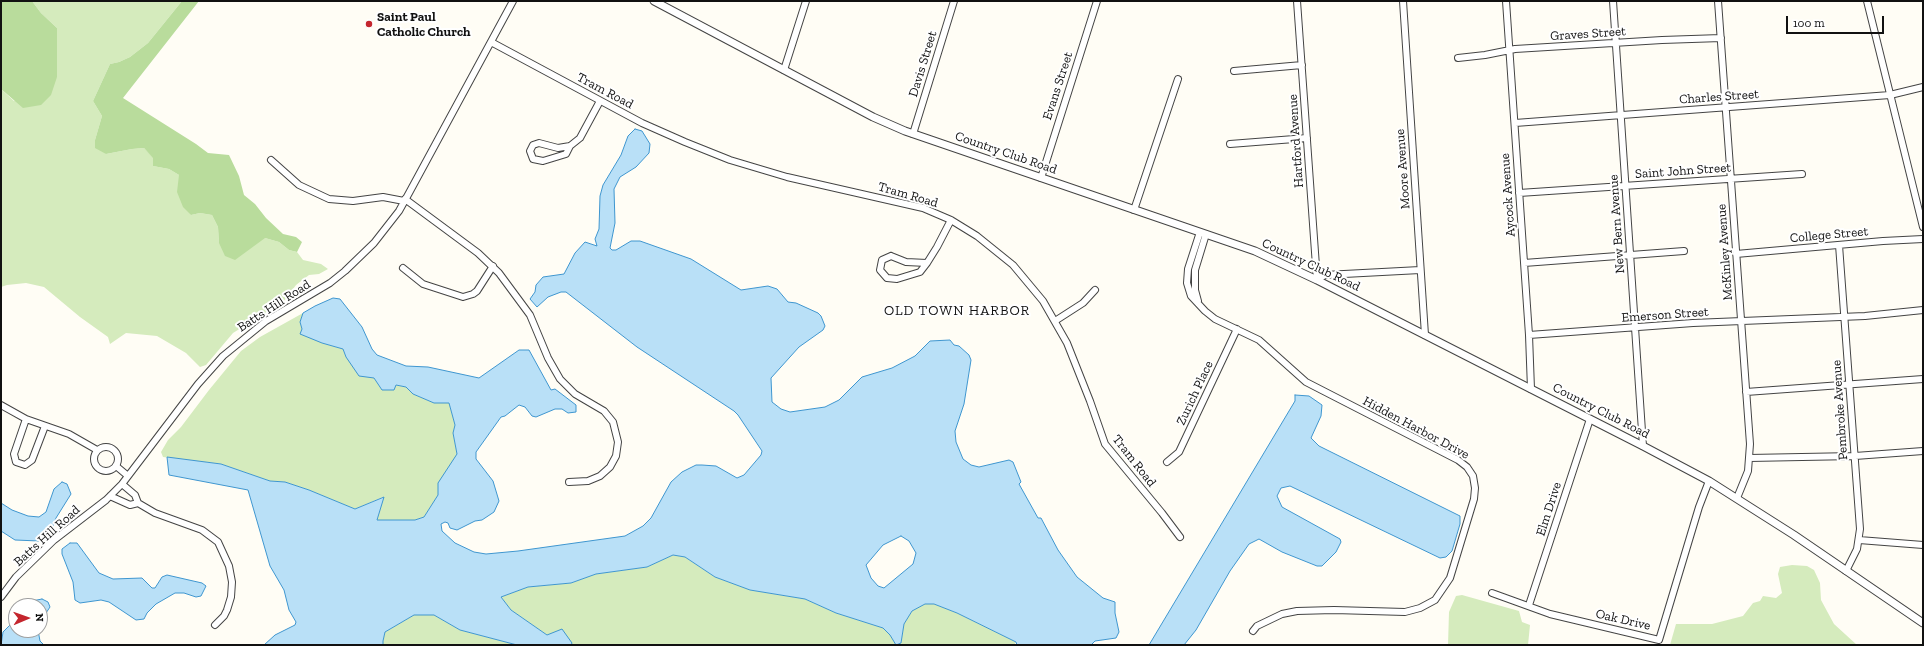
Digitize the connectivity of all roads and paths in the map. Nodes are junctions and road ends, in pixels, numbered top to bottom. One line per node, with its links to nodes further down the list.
1 (513, 1): 13 (street, Batts Hill Road)
2 (654, 1): 18 (street, Country Club Road)
3 (806, 1): 18 (street)
4 (954, 1): 27 (street, Davis Street)
5 (1097, 1): 33 (street, Evans Street)
6 (1297, 1): 17 (street, Hartford Avenue)
7 (1403, 1): 51 (street, Moore Avenue)
8 (1506, 1): 15 (street, Aycock Avenue)
9 (1613, 1): 14 (street, New Bern Avenue)
10 (1718, 1): 12 (street, McKinley Avenue)
11 (1867, 1): 22 (street)
12 (1721, 38): 14 (street, Graves Street); 24 (street, McKinley Avenue)
13 (491, 42): 23 (street, Tram Road); 37 (street, Batts Hill Road)
14 (1616, 42): 15 (street, Graves Street); 25 (street, New Bern Avenue)
15 (1509, 50): 16 (street, Graves Street); 26 (street, Aycock Avenue)
16 (1458, 58)
17 (1302, 65): 19 (street); 28 (street, Hartford Avenue)
18 (784, 70): 27 (street, Country Club Road)
19 (1234, 72)
20 (1178, 79): 38 (street)
21 (1923, 87): 22 (street, Charles Street)
22 (1890, 95): 24 (street, Charles Street); 40 (street)
23 (600, 101): 30 (street); 39 (street, Tram Road)
24 (1726, 108): 25 (street, Charles Street); 34 (street, McKinley Avenue)
25 (1620, 115): 26 (street, Charles Street); 35 (street, New Bern Avenue)
26 (1515, 123): 36 (street, Aycock Avenue)
27 (912, 134): 33 (street, Country Club Road)
28 (1307, 138): 29 (street); 52 (street, Hartford Avenue)
29 (1230, 144)
30 (570, 146): 30 (street)
31 (271, 160): 37 (street)
32 (1802, 174): 34 (street, Saint John Street)
33 (1040, 178): 38 (street, Country Club Road)
34 (1731, 178): 35 (street, Saint John Street); 46 (street, McKinley Avenue)
35 (1626, 186): 36 (street, Saint John Street); 45 (street, New Bern Avenue)
36 (1519, 193): 48 (street, Aycock Avenue)
37 (405, 200): 49 (street); 77 (street, Batts Hill Road)
38 (1134, 210): 41 (street, Country Club Road)
39 (951, 220): 47 (street); 56 (street, Tram Road)
40 (1923, 226)
41 (1203, 233): 52 (street, Country Club Road); 59 (street, Hidden Harbor Drive)
42 (1923, 239): 43 (street, College Street)
43 (1840, 245): 46 (street, College Street); 55 (street, Pembroke Avenue)
44 (1684, 251): 45 (street)
45 (1630, 254): 48 (street); 58 (street, New Bern Avenue)
46 (1736, 254): 57 (street, McKinley Avenue)
47 (927, 263): 47 (street)
48 (1524, 263): 61 (street, Aycock Avenue)
49 (493, 266): 50 (street); 78 (street)
50 (403, 268)
51 (1420, 270): 52 (street); 60 (street, Moore Avenue)
52 (1318, 280): 60 (street, Country Club Road)
53 (1095, 290): 56 (street)
54 (1923, 310): 55 (street, Emerson Street)
55 (1845, 317): 57 (street, Emerson Street); 63 (street, Pembroke Avenue)
56 (1055, 321): 84 (street, Tram Road)
57 (1741, 321): 58 (street, Emerson Street); 65 (street, McKinley Avenue)
58 (1635, 327): 61 (street, Emerson Street); 70 (street, New Bern Avenue)
59 (1237, 329): 75 (street, Zurich Place); 93 (street, Hidden Harbor Drive)
60 (1425, 335): 64 (street, Country Club Road)
61 (1529, 335): 64 (street, Aycock Avenue)
62 (1923, 379): 63 (street)
63 (1849, 383): 65 (street); 73 (street, Pembroke Avenue)
64 (1531, 389): 68 (street, Country Club Road)
65 (1746, 392): 74 (street, McKinley Avenue)
66 (1, 405): 67 (street)
67 (26, 419): 69 (street); 69 (street)
68 (1590, 419): 70 (street, Country Club Road); 90 (street, Elm Drive)
69 (45, 426): 71 (street)
70 (1643, 446): 79 (street, Country Club Road)
71 (97, 450): 76 (street); 76 (street)
72 (1923, 451): 73 (street)
73 (1855, 456): 74 (street); 85 (street, Pembroke Avenue)
74 (1749, 458): 82 (street, McKinley Avenue)
75 (1167, 462)
76 (116, 466): 77 (street)
77 (128, 476): 80 (street, Batts Hill Road)
78 (569, 482)
79 (1708, 482): 82 (street, Country Club Road); 90 (street, Oak Drive)
80 (122, 484): 81 (street, Batts Hill Road); 83 (street)
81 (110, 496): 83 (street); 89 (street, Batts Hill Road)
82 (1737, 498): 87 (street, Country Club Road)
83 (138, 503): 92 (street)
84 (1180, 537)
85 (1859, 540): 86 (street); 87 (street, Pembroke Avenue)
86 (1923, 545)
87 (1846, 571): 91 (street, Country Club Road)
88 (1492, 593): 90 (street, Oak Drive)
89 (1, 597)
90 (1529, 605)
91 (1923, 623)
92 (215, 625)
93 (1253, 631)

